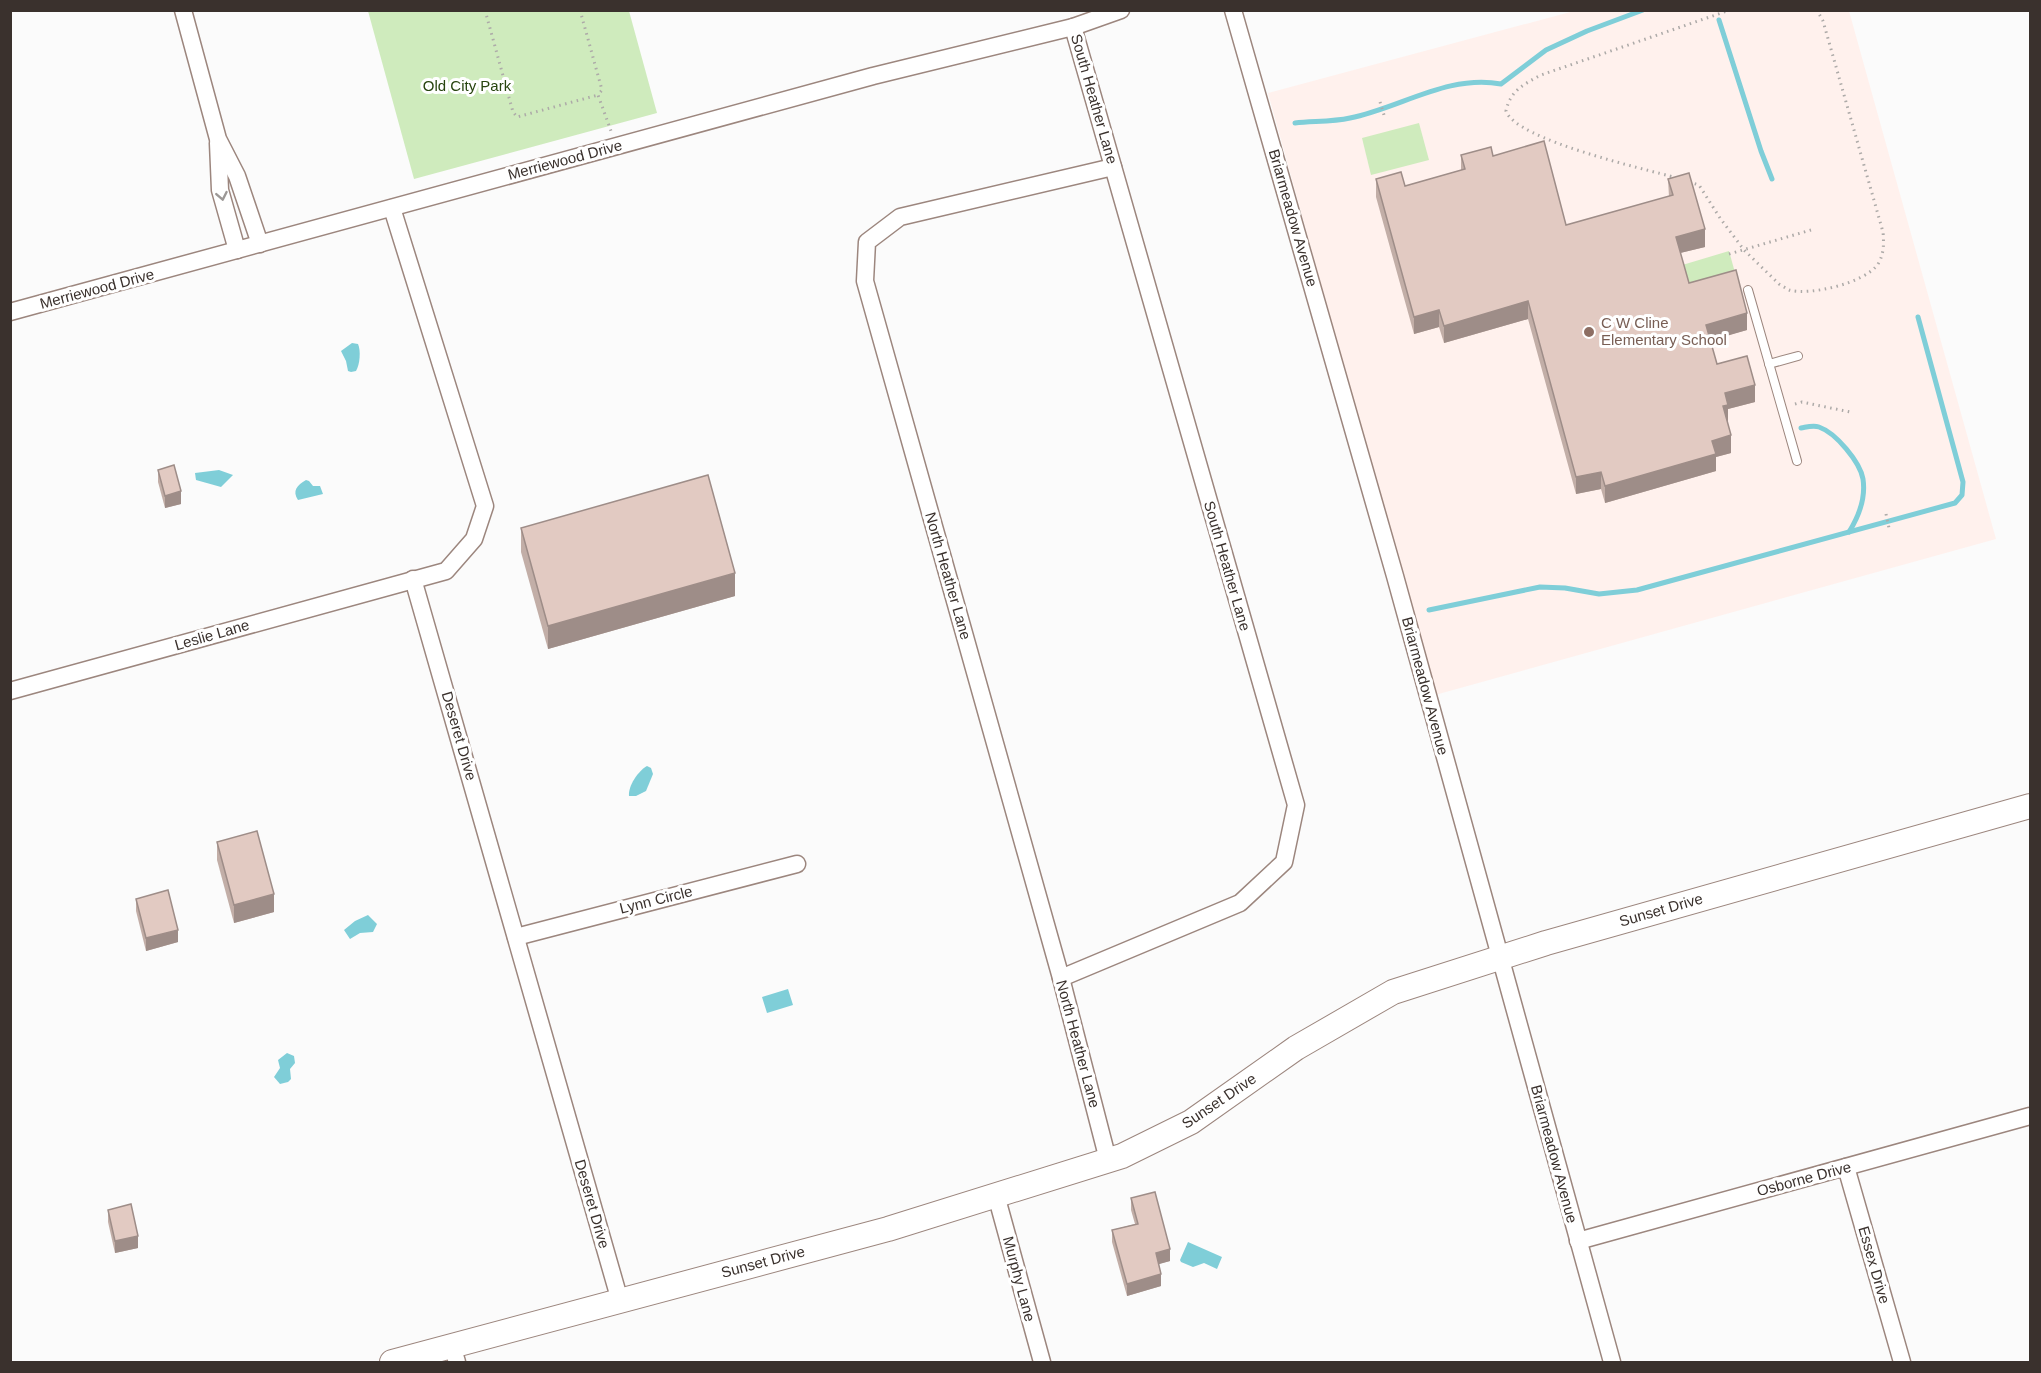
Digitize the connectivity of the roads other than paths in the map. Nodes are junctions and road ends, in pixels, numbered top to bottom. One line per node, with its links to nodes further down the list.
1 (183, 10): 5 (street)
2 (1121, 10): 4 (street, Merriewood Drive)
3 (1233, 10): 20 (street, Briarmeadow Avenue)
4 (1073, 27): 6 (street, South Heather Lane); 7 (street, Merriewood Drive)
5 (218, 139): 8 (street); 9 (street, one-way to 9)
6 (1113, 167): 21 (street, South Heather Lane); 21 (street, North Heather Lane)
7 (392, 208): 8 (street, Merriewood Drive); 15 (street)
8 (260, 244): 9 (street, Merriewood Drive)
9 (237, 250): 11 (street, Merriewood Drive)
10 (1748, 290): 13 (lane)
11 (10, 312)
12 (1798, 356): 13 (lane)
13 (1769, 364): 14 (lane)
14 (1797, 461)
15 (413, 579): 16 (street, Leslie Lane); 19 (street, Deseret Drive)
16 (10, 691)
17 (2031, 806): 20 (street, Sunset Drive)
18 (797, 864): 19 (street, Lynn Circle)
19 (516, 936): 27 (street, Deseret Drive)
20 (1500, 957): 23 (street, Sunset Drive); 26 (street, Briarmeadow Avenue)
21 (1061, 978): 23 (street, North Heather Lane)
22 (2031, 1116): 24 (street, Osborne Drive)
23 (1108, 1160): 25 (street, Sunset Drive)
24 (1846, 1167): 26 (street, Osborne Drive); 32 (street, Essex Drive)
25 (996, 1195): 27 (street, Sunset Drive); 30 (street, Murphy Lane)
26 (1578, 1241): 31 (street, Briarmeadow Avenue)
27 (620, 1301): 28 (street, Sunset Drive)
28 (455, 1354): 29 (street, Sunset Drive)
29 (392, 1362)
30 (1042, 1362)
31 (1612, 1362)
32 (1902, 1362)

